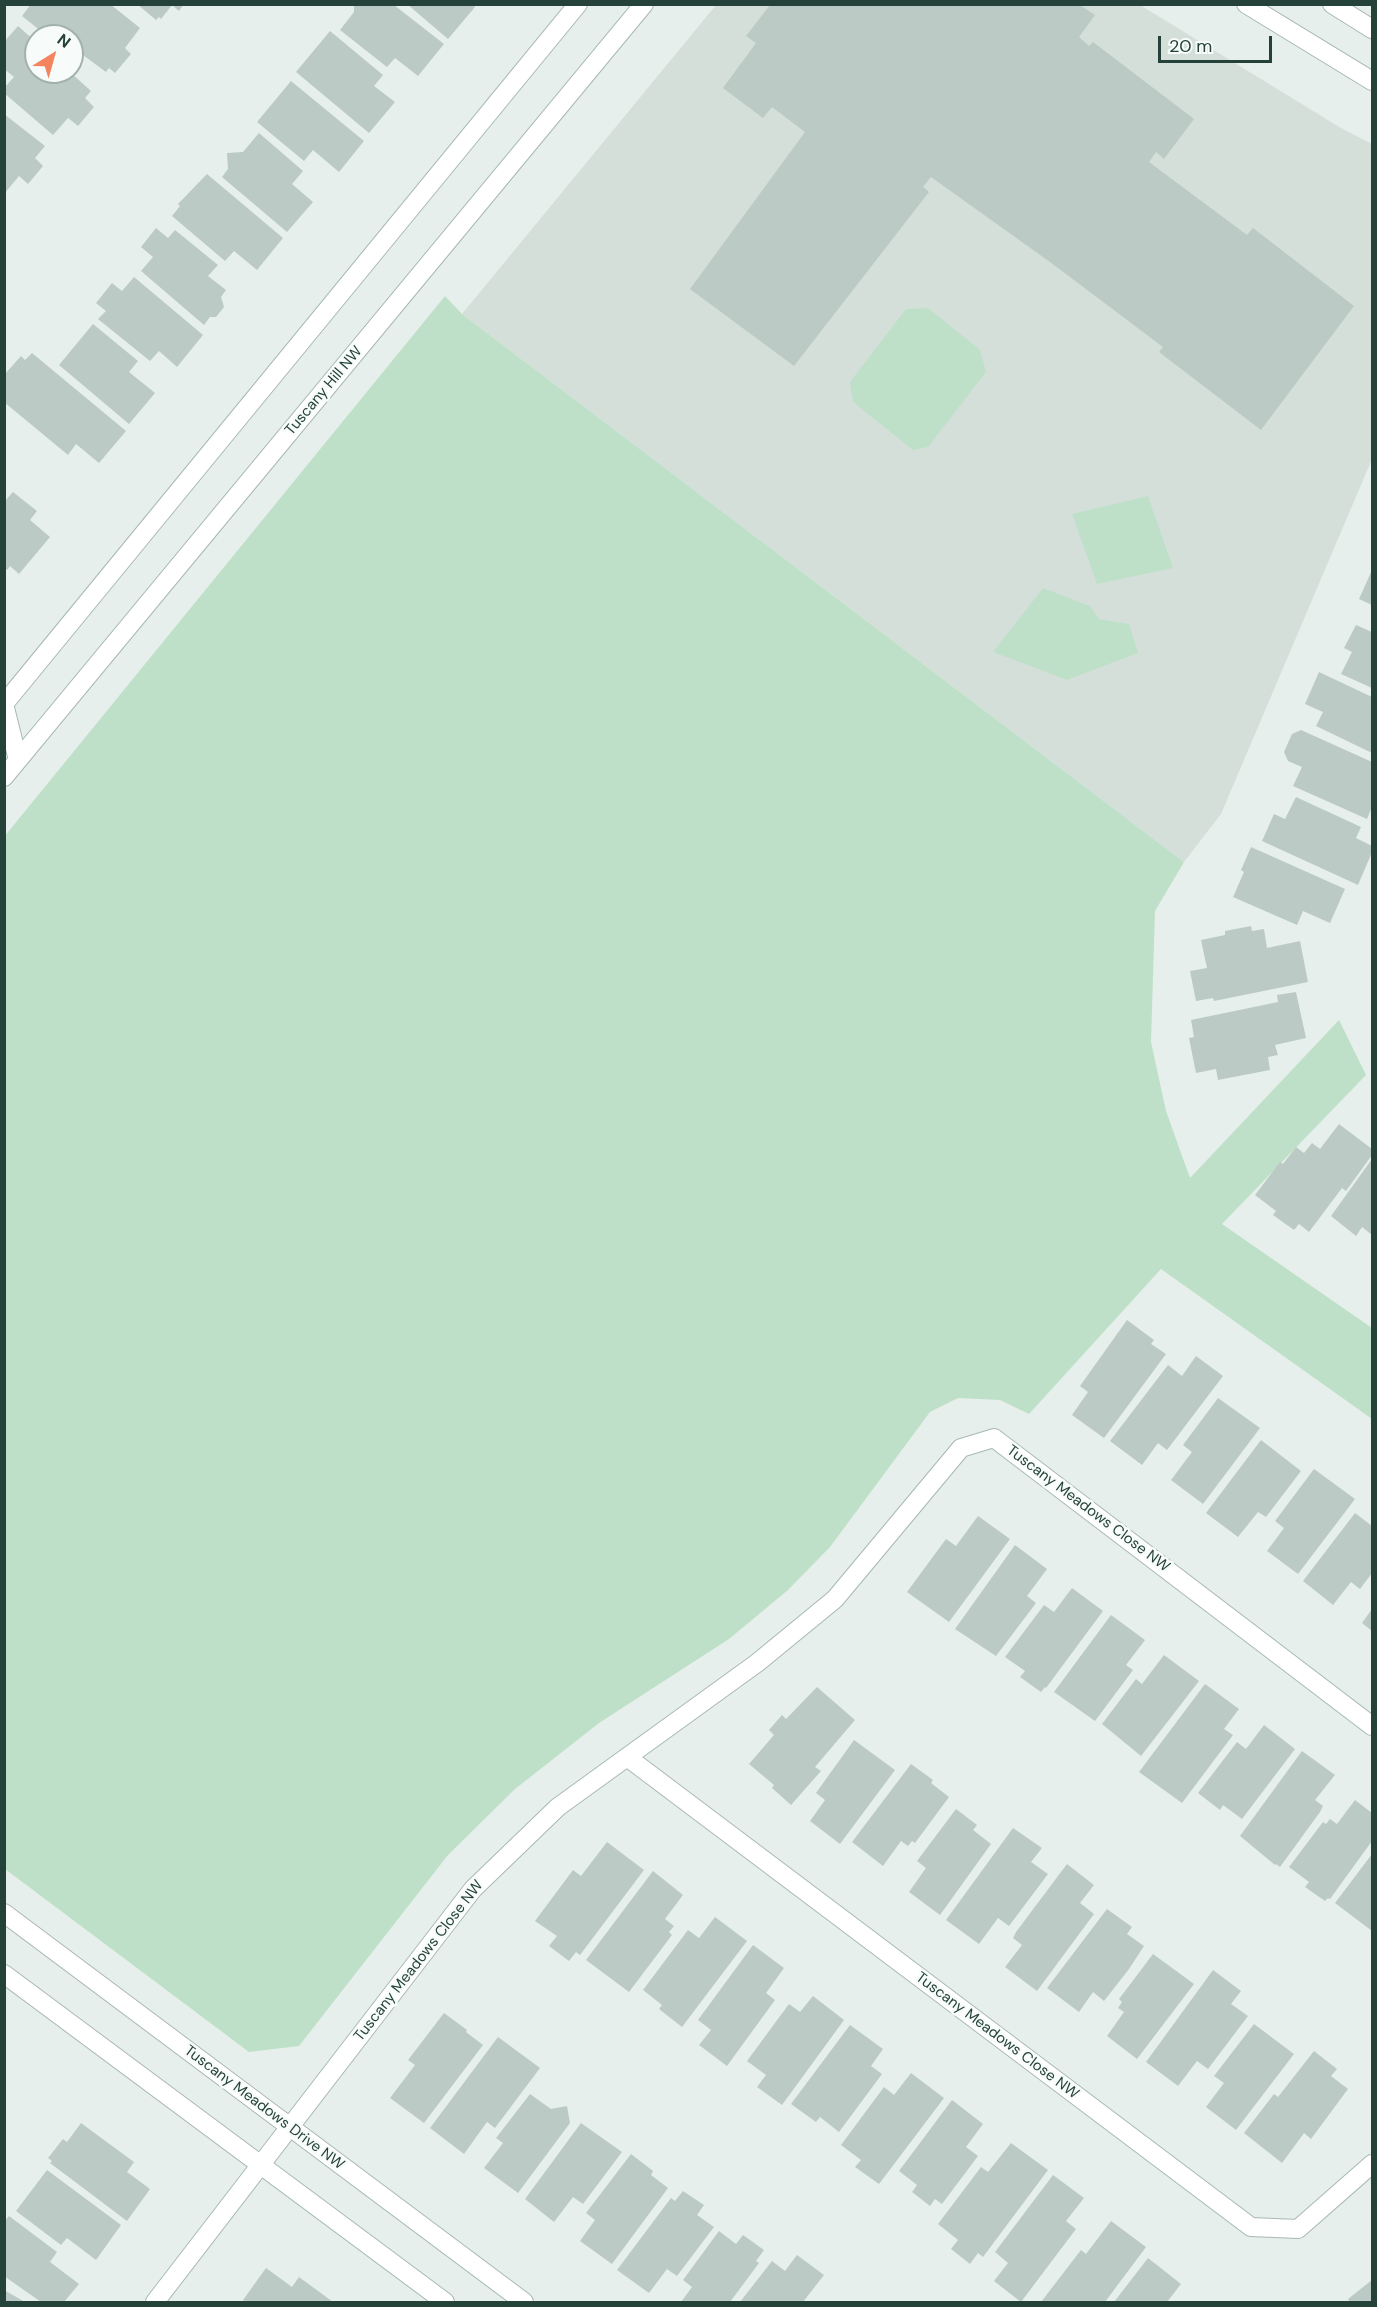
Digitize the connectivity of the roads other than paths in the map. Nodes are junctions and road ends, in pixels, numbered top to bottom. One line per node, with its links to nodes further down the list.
1 (578, 4): 7 (street)
2 (644, 4): 8 (street, Tuscany Hill NW)
3 (1246, 4): 6 (street)
4 (1332, 4): 5 (street)
5 (1372, 29)
6 (1372, 81)
7 (5, 704): 8 (street)
8 (11, 759): 9 (street, Tuscany Hill NW)
9 (4, 777)
10 (1372, 1726): 11 (street, Tuscany Meadows Close NW)
11 (627, 1757): 14 (street, Tuscany Meadows Close NW); 15 (street, Tuscany Meadows Close NW)
12 (4, 1913): 14 (street, Tuscany Meadows Drive NW)
13 (4, 1974): 16 (street)
14 (289, 2126): 16 (street, Tuscany Meadows Close NW); 19 (street, Tuscany Meadows Drive NW)
15 (1372, 2164)
16 (261, 2165): 17 (street, Tuscany Meadows Close NW); 18 (street)
17 (155, 2302)
18 (445, 2302)
19 (524, 2302)

